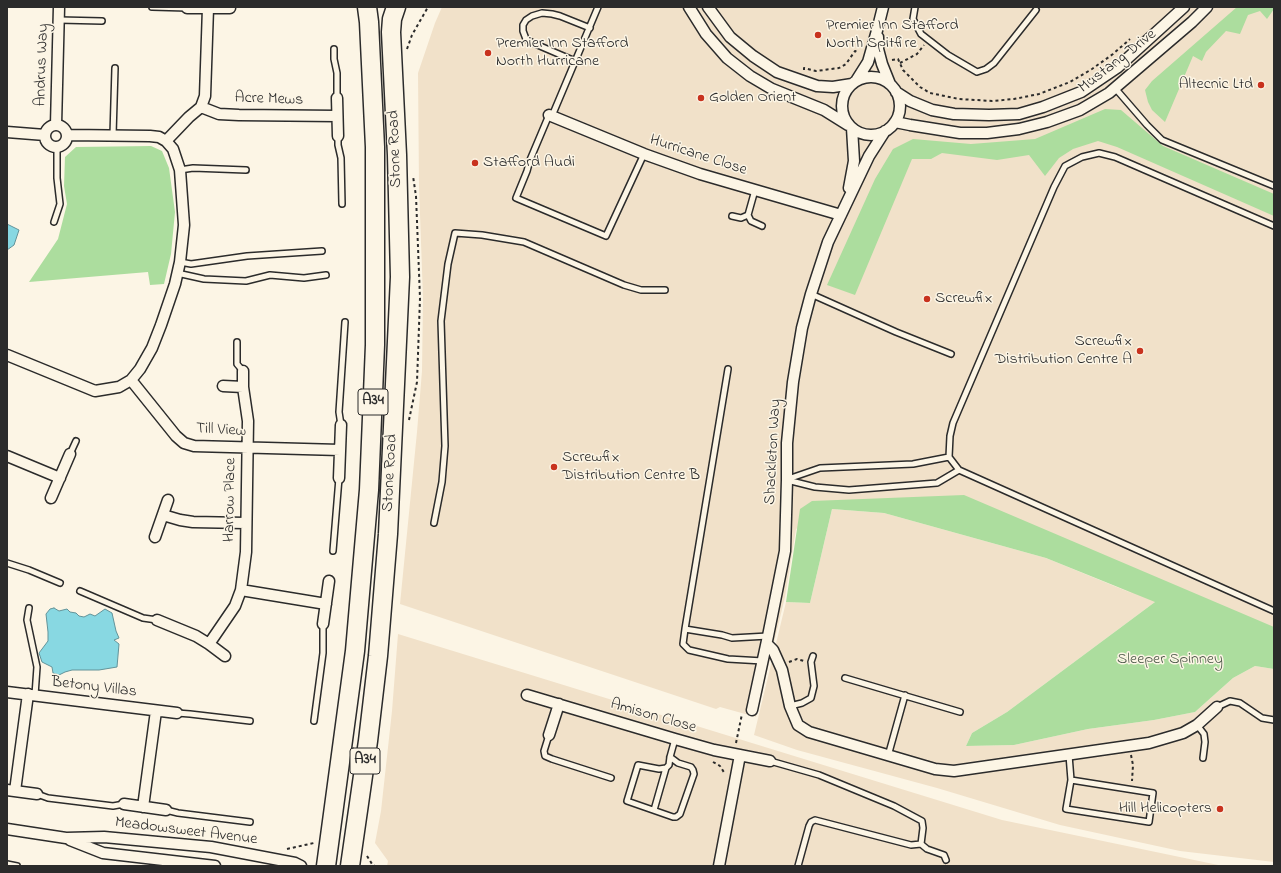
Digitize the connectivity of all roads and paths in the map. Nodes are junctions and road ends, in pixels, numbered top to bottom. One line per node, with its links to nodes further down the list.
1 (59, 7): 16 (street, Andrus Way)
2 (152, 7): 12 (lane)
3 (367, 7): 157 (highway, Stone Road / A34)
4 (396, 7): 158 (highway, Stone Road / A34)
5 (598, 7): 19 (lane)
6 (689, 7): 34 (street)
7 (708, 7): 25 (street)
8 (883, 7): 18 (street)
9 (915, 7): 20 (lane)
10 (1184, 7): 26 (street, Mustang Drive)
11 (1207, 7): 27 (street, Mustang Drive)
12 (187, 8): 13 (street)
13 (208, 8): 14 (street); 29 (street)
14 (233, 8)
15 (1036, 10): 20 (lane)
16 (59, 20): 17 (lane); 33 (street, Andrus Way)
17 (102, 21)
18 (878, 27): 25 (street); 26 (street)
19 (590, 28): 22 (lane); 22 (lane)
20 (928, 40): 23 (path)
21 (334, 49): 28 (lane)
22 (575, 61): 30 (lane)
23 (900, 63)
24 (115, 68): 39 (lane)
25 (854, 82): 26 (street); 34 (street)
26 (893, 88): 32 (street)
27 (1115, 88): 32 (street, Mustang Drive); 46 (lane)
28 (337, 98): 31 (street)
29 (201, 107): 31 (street, Acre Mews); 41 (street)
30 (551, 115): 43 (street, Hurricane Close); 43 (lane)
31 (337, 116): 40 (street)
32 (895, 122): 35 (street)
33 (56, 125): 37 (street); 38 (street)
34 (850, 126): 35 (street); 48 (street, Shackleton Way)
35 (886, 131): 48 (street, Shackleton Way)
36 (7, 132): 37 (street)
37 (45, 135): 42 (street)
38 (68, 135): 39 (street); 42 (street)
39 (112, 135): 41 (street)
40 (338, 136): 49 (lane)
41 (166, 141): 44 (street)
42 (57, 147): 53 (lane)
43 (644, 154): 47 (street, Hurricane Close)
44 (180, 170): 45 (lane); 57 (street)
45 (246, 170)
46 (1274, 186)
47 (755, 190): 50 (lane); 51 (street, Hurricane Close)
48 (847, 202): 51 (street, Shackleton Way)
49 (342, 204)
50 (748, 215): 52 (lane); 54 (lane)
51 (841, 215): 61 (street, Shackleton Way)
52 (732, 216)
53 (54, 222)
54 (762, 226)
55 (1274, 226): 77 (lane)
56 (322, 251): 57 (lane)
57 (180, 262): 58 (street)
58 (178, 273): 59 (lane); 68 (street)
59 (326, 275)
60 (664, 290): 86 (lane)
61 (811, 294): 64 (lane); 81 (street, Shackleton Way)
62 (345, 322): 71 (lane)
63 (237, 342): 67 (lane)
64 (951, 354)
65 (7, 356): 68 (street)
66 (728, 369): 99 (lane)
67 (243, 371): 70 (street, Harrow Place)
68 (131, 380): 73 (street, Till View)
69 (223, 386): 70 (street)
70 (242, 387): 73 (street, Harrow Place)
71 (340, 425): 74 (street)
72 (76, 441): 75 (lane)
73 (247, 447): 74 (street, Till View); 85 (street, Harrow Place)
74 (340, 450): 80 (street)
75 (70, 454): 79 (street)
76 (7, 456): 79 (street)
77 (949, 457): 78 (lane); 81 (lane)
78 (959, 470): 81 (lane); 96 (lane)
79 (60, 478): 82 (street)
80 (339, 478): 88 (lane)
81 (787, 480): 100 (street, Shackleton Way)
82 (51, 498)
83 (168, 500): 84 (street)
84 (163, 514): 85 (street); 87 (street)
85 (245, 523): 92 (street, Harrow Place)
86 (434, 523)
87 (155, 537)
88 (333, 551)
89 (7, 564): 91 (lane)
90 (329, 581): 94 (street)
91 (60, 583)
92 (241, 590): 94 (street); 101 (street, Harrow Place)
93 (80, 591): 97 (lane)
94 (326, 604): 98 (street)
95 (29, 608): 109 (lane)
96 (1274, 610)
97 (157, 620): 101 (street)
98 (323, 624): 121 (lane)
99 (684, 629): 100 (lane); 104 (lane)
100 (767, 640): 104 (street, Shackleton Way); 113 (street)
101 (209, 644): 102 (street)
102 (225, 656)
103 (813, 656): 106 (lane)
104 (763, 661): 115 (street, Shackleton Way)
105 (789, 662): 106 (path)
106 (811, 662): 113 (lane)
107 (845, 678): 111 (lane)
108 (7, 692): 109 (street, Betony Villas)
109 (32, 695): 116 (street, Betony Villas); 139 (street)
110 (528, 695): 112 (street, Amison Close)
111 (905, 695): 117 (lane); 129 (lane)
112 (559, 704): 123 (street); 124 (street, Amison Close)
113 (790, 706): 129 (street)
114 (1217, 707): 119 (lane); 122 (street)
115 (752, 710): 125 (path)
116 (156, 711): 118 (street, Betony Villas); 142 (street)
117 (960, 712)
118 (177, 713): 120 (lane)
119 (1274, 720)
120 (250, 721)
121 (314, 721)
122 (1197, 725): 126 (street); 131 (lane)
123 (549, 735): 136 (lane)
124 (675, 739): 127 (street, Amison Close); 130 (lane)
125 (735, 744)
126 (1129, 746): 128 (street); 138 (path)
127 (740, 755): 133 (street, Amison Close); 160 (street)
128 (1068, 755): 129 (street); 137 (lane)
129 (887, 756)
130 (670, 757): 134 (lane); 144 (lane)
131 (1203, 758)
132 (712, 761): 135 (path)
133 (770, 761): 149 (lane)
134 (666, 768): 144 (lane); 144 (lane)
135 (725, 776)
136 (611, 778)
137 (1071, 780): 138 (lane); 138 (lane)
138 (1131, 790)
139 (11, 791): 140 (street)
140 (37, 794): 141 (lane)
141 (124, 804): 142 (street)
142 (143, 807): 143 (street)
143 (166, 810): 145 (lane)
144 (654, 810)
145 (250, 822)
146 (7, 829): 147 (street, Meadowsweet Avenue)
147 (66, 838): 155 (street, Meadowsweet Avenue); 156 (street, Meadowsweet Avenue)
148 (319, 842): 150 (path)
149 (921, 844): 152 (lane); 161 (lane)
150 (285, 850)
151 (366, 855): 159 (path)
152 (946, 860)
153 (7, 864): 154 (lane)
154 (17, 866)
155 (215, 866)
156 (301, 866)
157 (326, 866)
158 (350, 866)
159 (375, 866)
160 (718, 866)
161 (798, 866)

